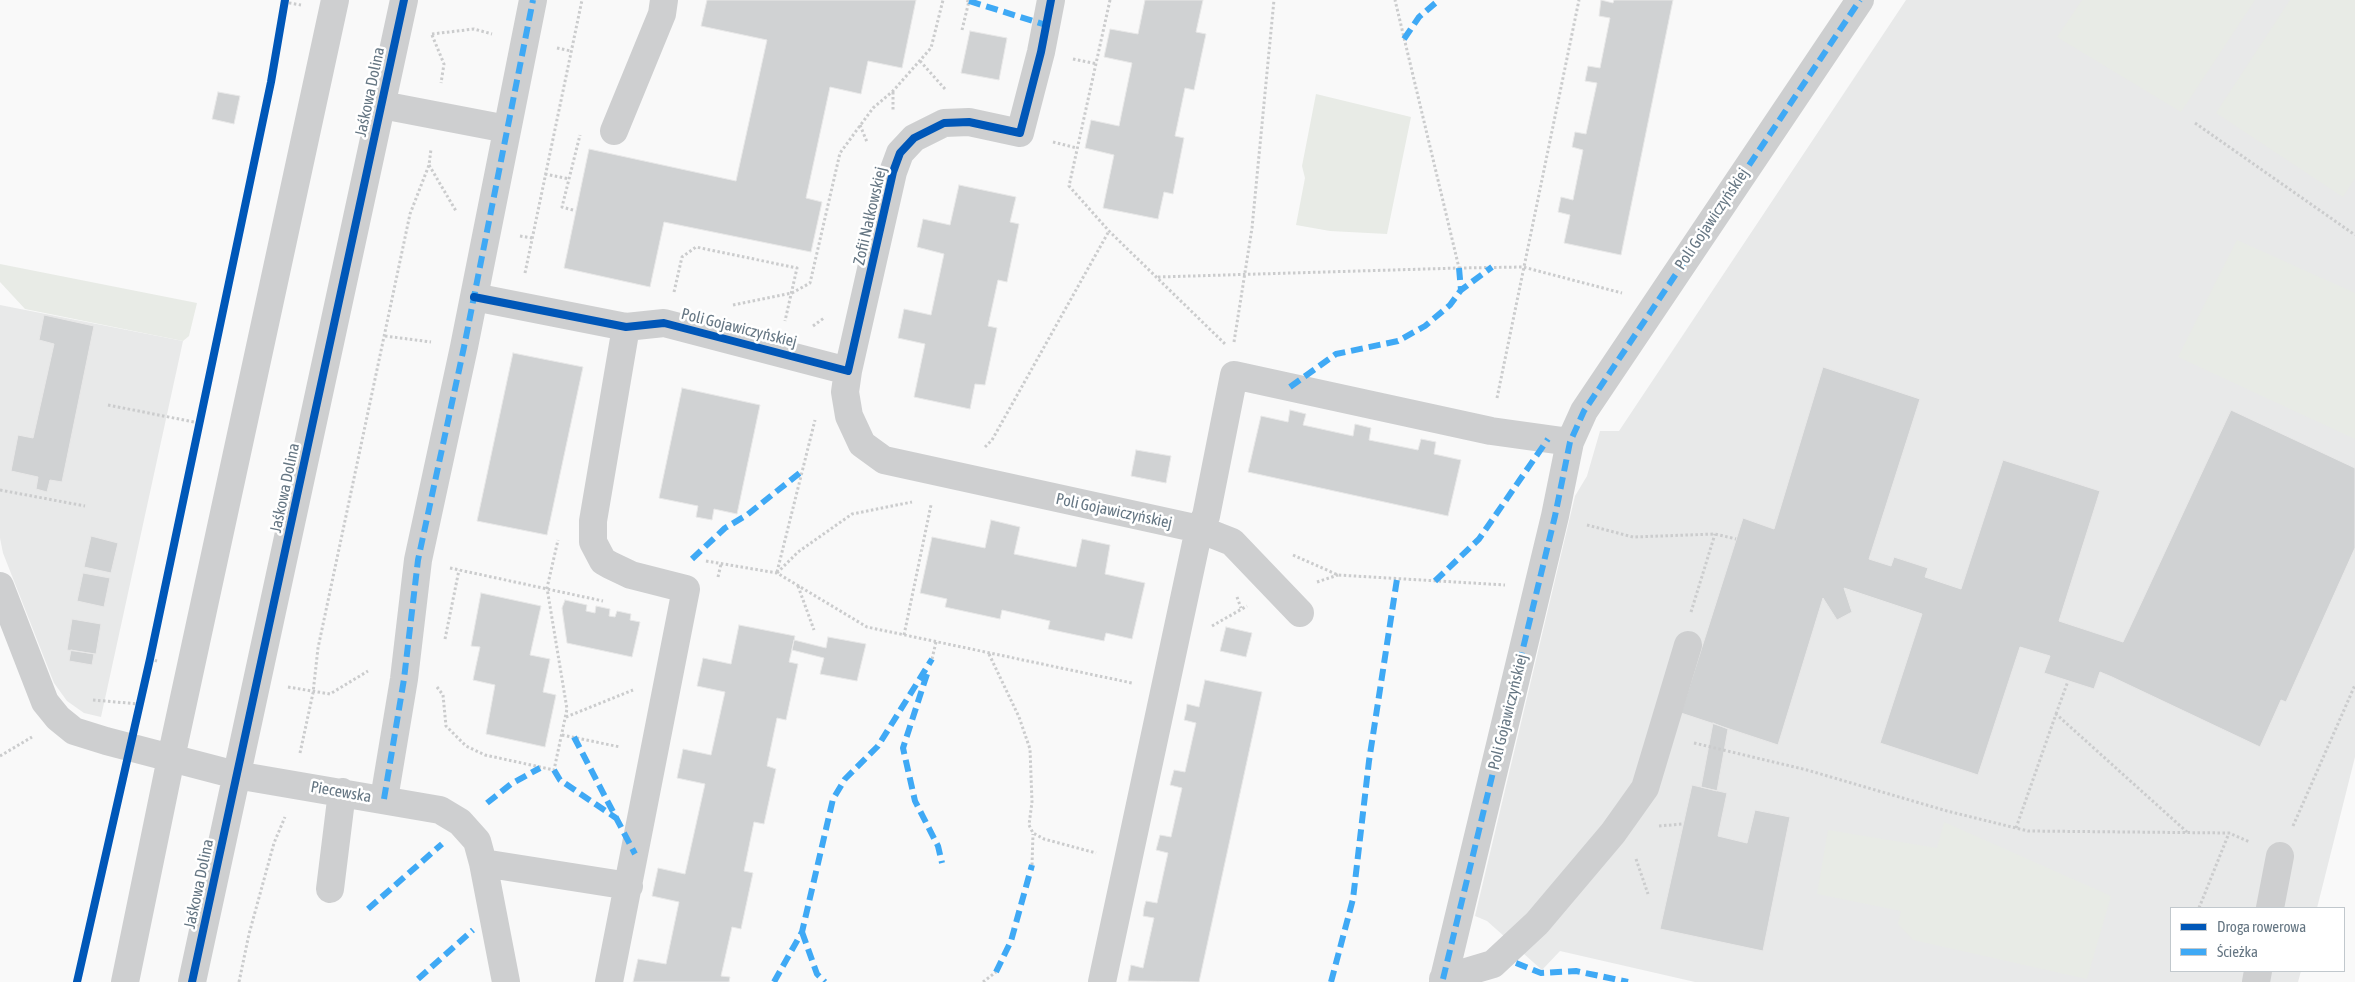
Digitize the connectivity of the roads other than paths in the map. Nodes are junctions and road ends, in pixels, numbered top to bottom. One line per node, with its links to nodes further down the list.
1 (335, 0): 18 (street)
2 (404, 0): 7 (street, Jaśkowa Dolina)
3 (533, 0): 8 (street)
4 (664, 0): 9 (street)
5 (1051, 0): 12 (street, Zofii Nałkowskiej)
6 (1860, 0): 13 (street, Poli Gojawiczyńskiej)
7 (382, 105): 8 (street); 19 (street, Jaśkowa Dolina)
8 (507, 129): 10 (street)
9 (614, 131)
10 (474, 297): 11 (street, Poli Gojawiczyńskiej); 21 (street)
11 (626, 326): 12 (street, Poli Gojawiczyńskiej); 24 (street)
12 (848, 371): 14 (street, Poli Gojawiczyńskiej)
13 (1570, 442): 14 (street); 27 (street, Poli Gojawiczyńskiej)
14 (1199, 529): 16 (street, Poli Gojawiczyńskiej); 32 (street)
15 (0, 586): 18 (street, Piecewska)
16 (1300, 613)
17 (1688, 645): 27 (street)
18 (171, 758): 19 (street, Piecewska); 28 (street)
19 (236, 774): 20 (street, Piecewska); 29 (street, Jaśkowa Dolina)
20 (342, 792): 21 (street, Piecewska); 25 (street)
21 (384, 799): 23 (street, Piecewska)
22 (2280, 856): 26 (street)
23 (484, 863): 24 (street); 30 (street, Piecewska)
24 (629, 886): 31 (street)
25 (330, 889)
26 (2270, 907)
27 (1443, 981)
28 (125, 982)
29 (192, 982)
30 (506, 982)
31 (610, 982)
32 (1102, 982)

